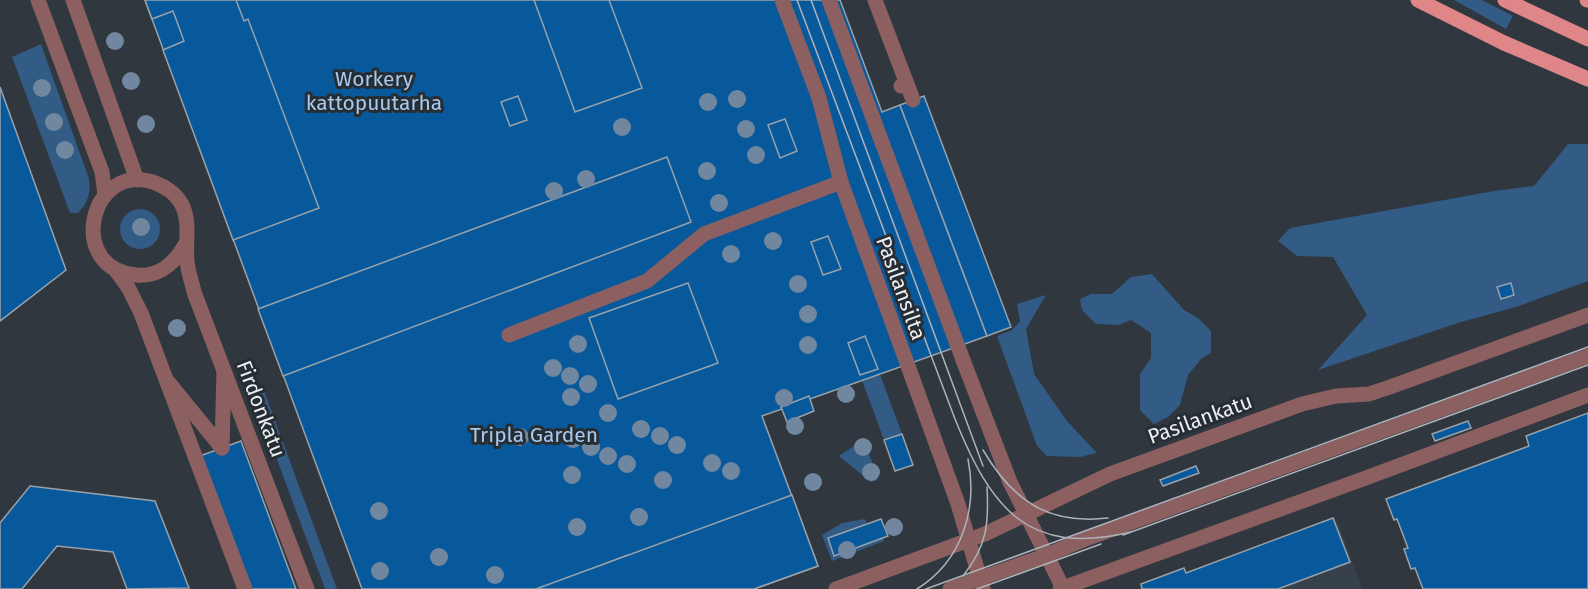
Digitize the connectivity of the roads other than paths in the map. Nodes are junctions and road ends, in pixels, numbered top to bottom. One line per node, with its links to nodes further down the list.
1 (38, 0): 13 (street)
2 (73, 0): 11 (street)
3 (782, 0): 12 (street, Pasilansilta, bridge)
4 (830, 0): 22 (street, Pasilansilta, bridge)
5 (875, 0): 10 (street)
6 (1418, 0): 9 (main road)
7 (1505, 0): 8 (main road)
8 (1588, 39)
9 (1588, 79)
10 (913, 100)
11 (137, 180): 13 (street); 14 (street, Firdonkatu)
12 (841, 182): 17 (street); 23 (street, Pasilansilta, bridge)
13 (105, 195): 15 (street)
14 (186, 243): 15 (street); 19 (street, Firdonkatu)
15 (115, 269): 20 (street)
16 (1588, 315): 22 (street, Pasilankatu)
17 (509, 335)
18 (1588, 356): 24 (street)
19 (224, 369): 20 (street); 27 (street, Firdonkatu)
20 (164, 377): 26 (street)
21 (1588, 395): 30 (street)
22 (1026, 516): 23 (street, Pasilankatu); 24 (street, Pasilansilta)
23 (968, 541): 25 (street, Pasilansilta); 28 (street, Pasilankatu)
24 (1047, 555): 25 (street); 30 (street, Pasilansilta)
25 (981, 584): 29 (street)
26 (245, 589)
27 (307, 589)
28 (836, 589)
29 (950, 589)
30 (1062, 589)

